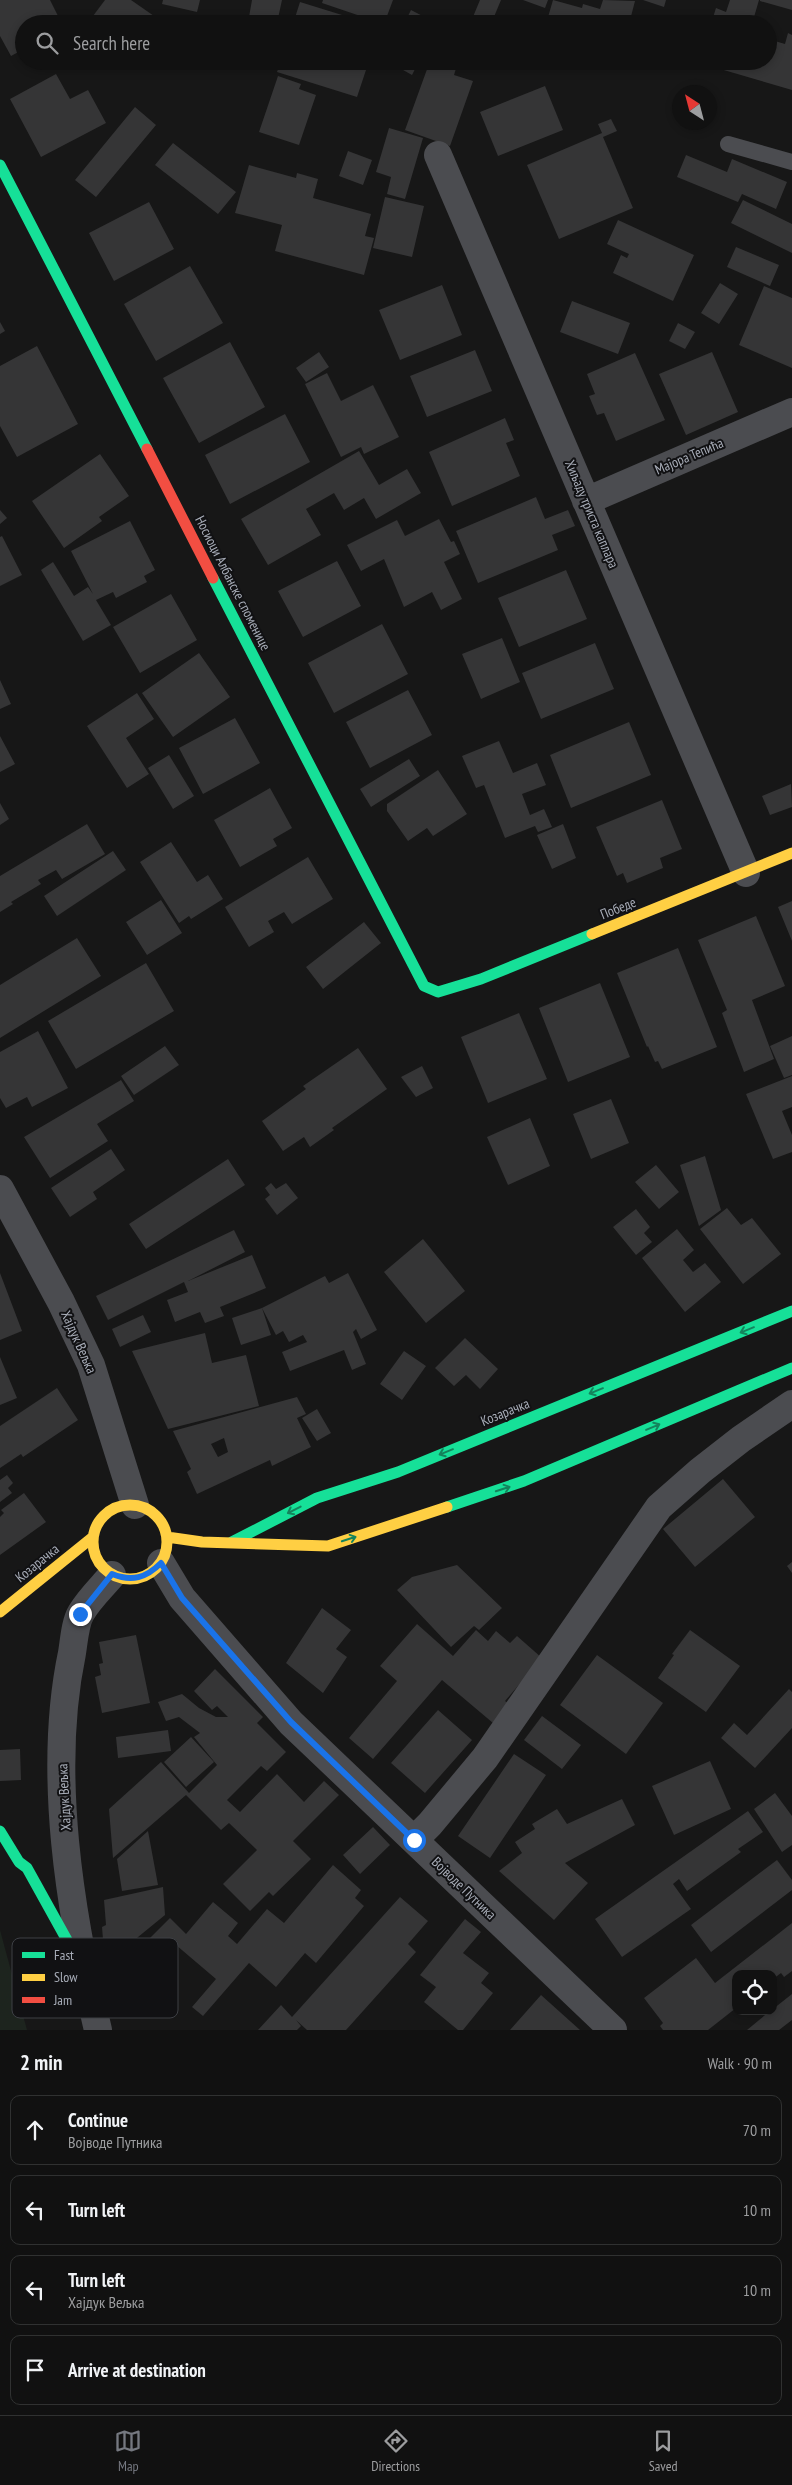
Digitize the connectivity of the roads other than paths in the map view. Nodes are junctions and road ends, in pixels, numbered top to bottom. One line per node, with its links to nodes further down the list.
1 (728, 144): 3 (lane)
2 (438, 155): 6 (street, Хиљаду триста каплара)
3 (792, 162)
4 (0, 165): 9 (street, Носиоци Албанске споменице)
5 (792, 412): 6 (street, Мајора Тепића)
6 (586, 501): 8 (street, Хиљаду триста каплара)
7 (792, 853): 8 (street, Победе)
8 (746, 873): 9 (street, Победе)
9 (455, 987)
10 (0, 1189): 14 (street, Хајдук Вељка)
11 (792, 1311): 17 (street, Козарачка, one-way to 17)
12 (792, 1368): 17 (street, Козарачка, one-way to 12)
13 (792, 1404): 22 (street)
14 (135, 1505): 15 (street); 16 (street)
15 (92, 1537): 19 (street); 20 (street, Козарачка)
16 (167, 1537): 17 (street, Козарачка); 18 (street)
17 (231, 1542)
18 (161, 1563): 19 (street); 22 (street, Војводе Путника)
19 (112, 1574): 24 (street, Хајдук Вељка)
20 (0, 1612)
21 (0, 1831): 23 (street)
22 (414, 1840): 25 (street, Војводе Путника)
23 (67, 1938)
24 (79, 1938)
25 (613, 2030)

